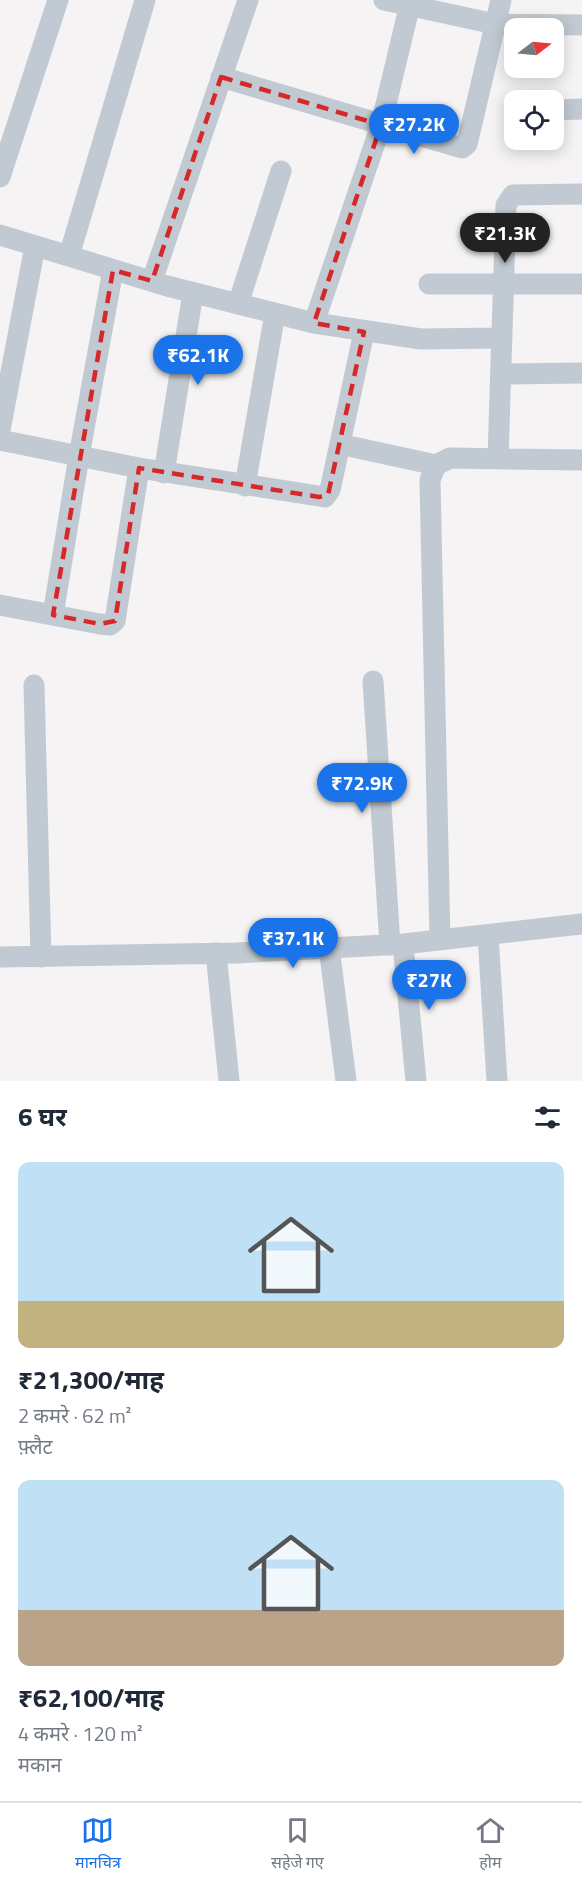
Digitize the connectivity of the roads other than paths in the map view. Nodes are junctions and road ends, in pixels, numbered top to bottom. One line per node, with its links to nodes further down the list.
1 (58, 0): 14 (street)
2 (145, 0): 18 (street)
3 (248, 0): 9 (street)
4 (384, 0): 6 (street)
5 (501, 0): 7 (street)
6 (410, 3): 7 (street); 12 (street)
7 (495, 24): 8 (street); 12 (street)
8 (582, 25)
9 (221, 77): 12 (street); 20 (street)
10 (564, 110): 11 (street)
11 (582, 110)
12 (381, 125): 27 (street)
13 (281, 171): 25 (street)
14 (0, 177)
15 (582, 194): 22 (street)
16 (0, 235): 17 (street)
17 (35, 246): 18 (street); 32 (street)
18 (69, 256): 19 (street)
19 (113, 270): 20 (street); 35 (street)
20 (152, 281): 24 (street)
21 (429, 284): 22 (street)
22 (502, 284): 23 (street); 29 (street)
23 (582, 284)
24 (194, 293): 25 (street); 40 (street)
25 (238, 304): 26 (street)
26 (275, 313): 27 (street); 41 (street)
27 (314, 323): 28 (street)
28 (364, 332): 29 (street); 41 (street)
29 (502, 338): 31 (street)
30 (582, 373): 31 (street)
31 (502, 374): 36 (street)
32 (0, 430)
33 (0, 440): 35 (street)
34 (353, 447): 38 (street)
35 (78, 456): 39 (street); 43 (street)
36 (498, 459): 37 (street); 38 (street)
37 (582, 460)
38 (436, 465): 48 (street)
39 (139, 468): 40 (street); 43 (street)
40 (164, 472): 41 (street)
41 (244, 486)
42 (0, 605): 43 (street)
43 (53, 615)
44 (373, 681): 49 (street)
45 (34, 685): 53 (street)
46 (582, 924): 47 (street)
47 (488, 935): 48 (street); 57 (street)
48 (440, 940): 49 (street)
49 (396, 945): 50 (street); 56 (street)
50 (329, 947): 51 (street); 55 (street)
51 (216, 953): 53 (street); 54 (street)
52 (0, 957): 53 (street)
53 (41, 957)
54 (229, 1081)
55 (346, 1081)
56 (416, 1081)
57 (497, 1081)

